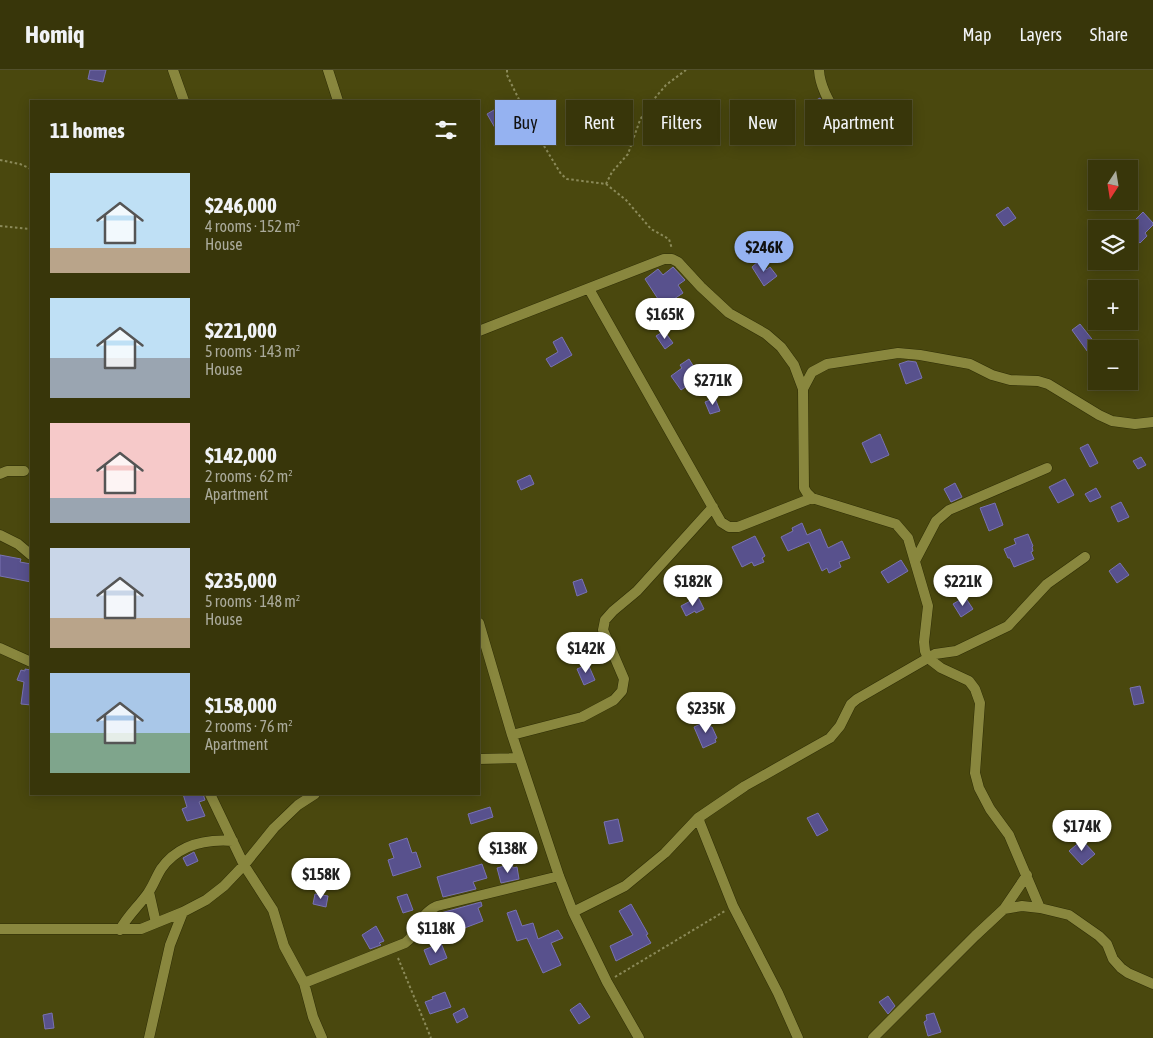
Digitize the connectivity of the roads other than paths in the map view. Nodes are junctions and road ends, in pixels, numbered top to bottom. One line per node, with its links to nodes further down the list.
1 (173, 70): 4 (street)
2 (328, 70): 5 (street)
3 (819, 70): 6 (street)
4 (184, 100)
5 (338, 100)
6 (830, 100)
7 (589, 289): 8 (street); 9 (street); 15 (street)
8 (480, 332)
9 (803, 389): 10 (street); 14 (street)
10 (1153, 422)
11 (1047, 468): 19 (street)
12 (24, 471): 13 (street)
13 (0, 474)
14 (812, 498): 15 (street); 19 (street)
15 (712, 507): 24 (street)
16 (0, 535): 17 (street)
17 (30, 554)
18 (1086, 557): 22 (street)
19 (915, 561): 22 (street)
20 (480, 626): 24 (street)
21 (0, 648): 23 (street)
22 (928, 658): 29 (street); 33 (street)
23 (30, 662)
24 (512, 735): 25 (street)
25 (519, 758): 26 (street); 32 (street)
26 (480, 759)
27 (210, 795): 30 (street)
28 (313, 795): 31 (street)
29 (698, 818): 38 (street); 47 (street)
30 (233, 842): 31 (street); 34 (street)
31 (244, 865): 37 (street); 42 (street)
32 (558, 876): 38 (street); 42 (street)
33 (1027, 876): 35 (street); 36 (street)
34 (149, 892): 39 (street); 41 (street)
35 (1040, 908): 36 (street); 43 (street)
36 (1004, 909): 48 (street)
37 (183, 912): 39 (street); 44 (street)
38 (573, 912): 46 (street)
39 (156, 923): 41 (street)
40 (0, 929): 41 (street)
41 (120, 930)
42 (304, 983): 45 (street)
43 (1153, 984)
44 (149, 1038)
45 (322, 1038)
46 (639, 1038)
47 (798, 1038)
48 (873, 1038)

